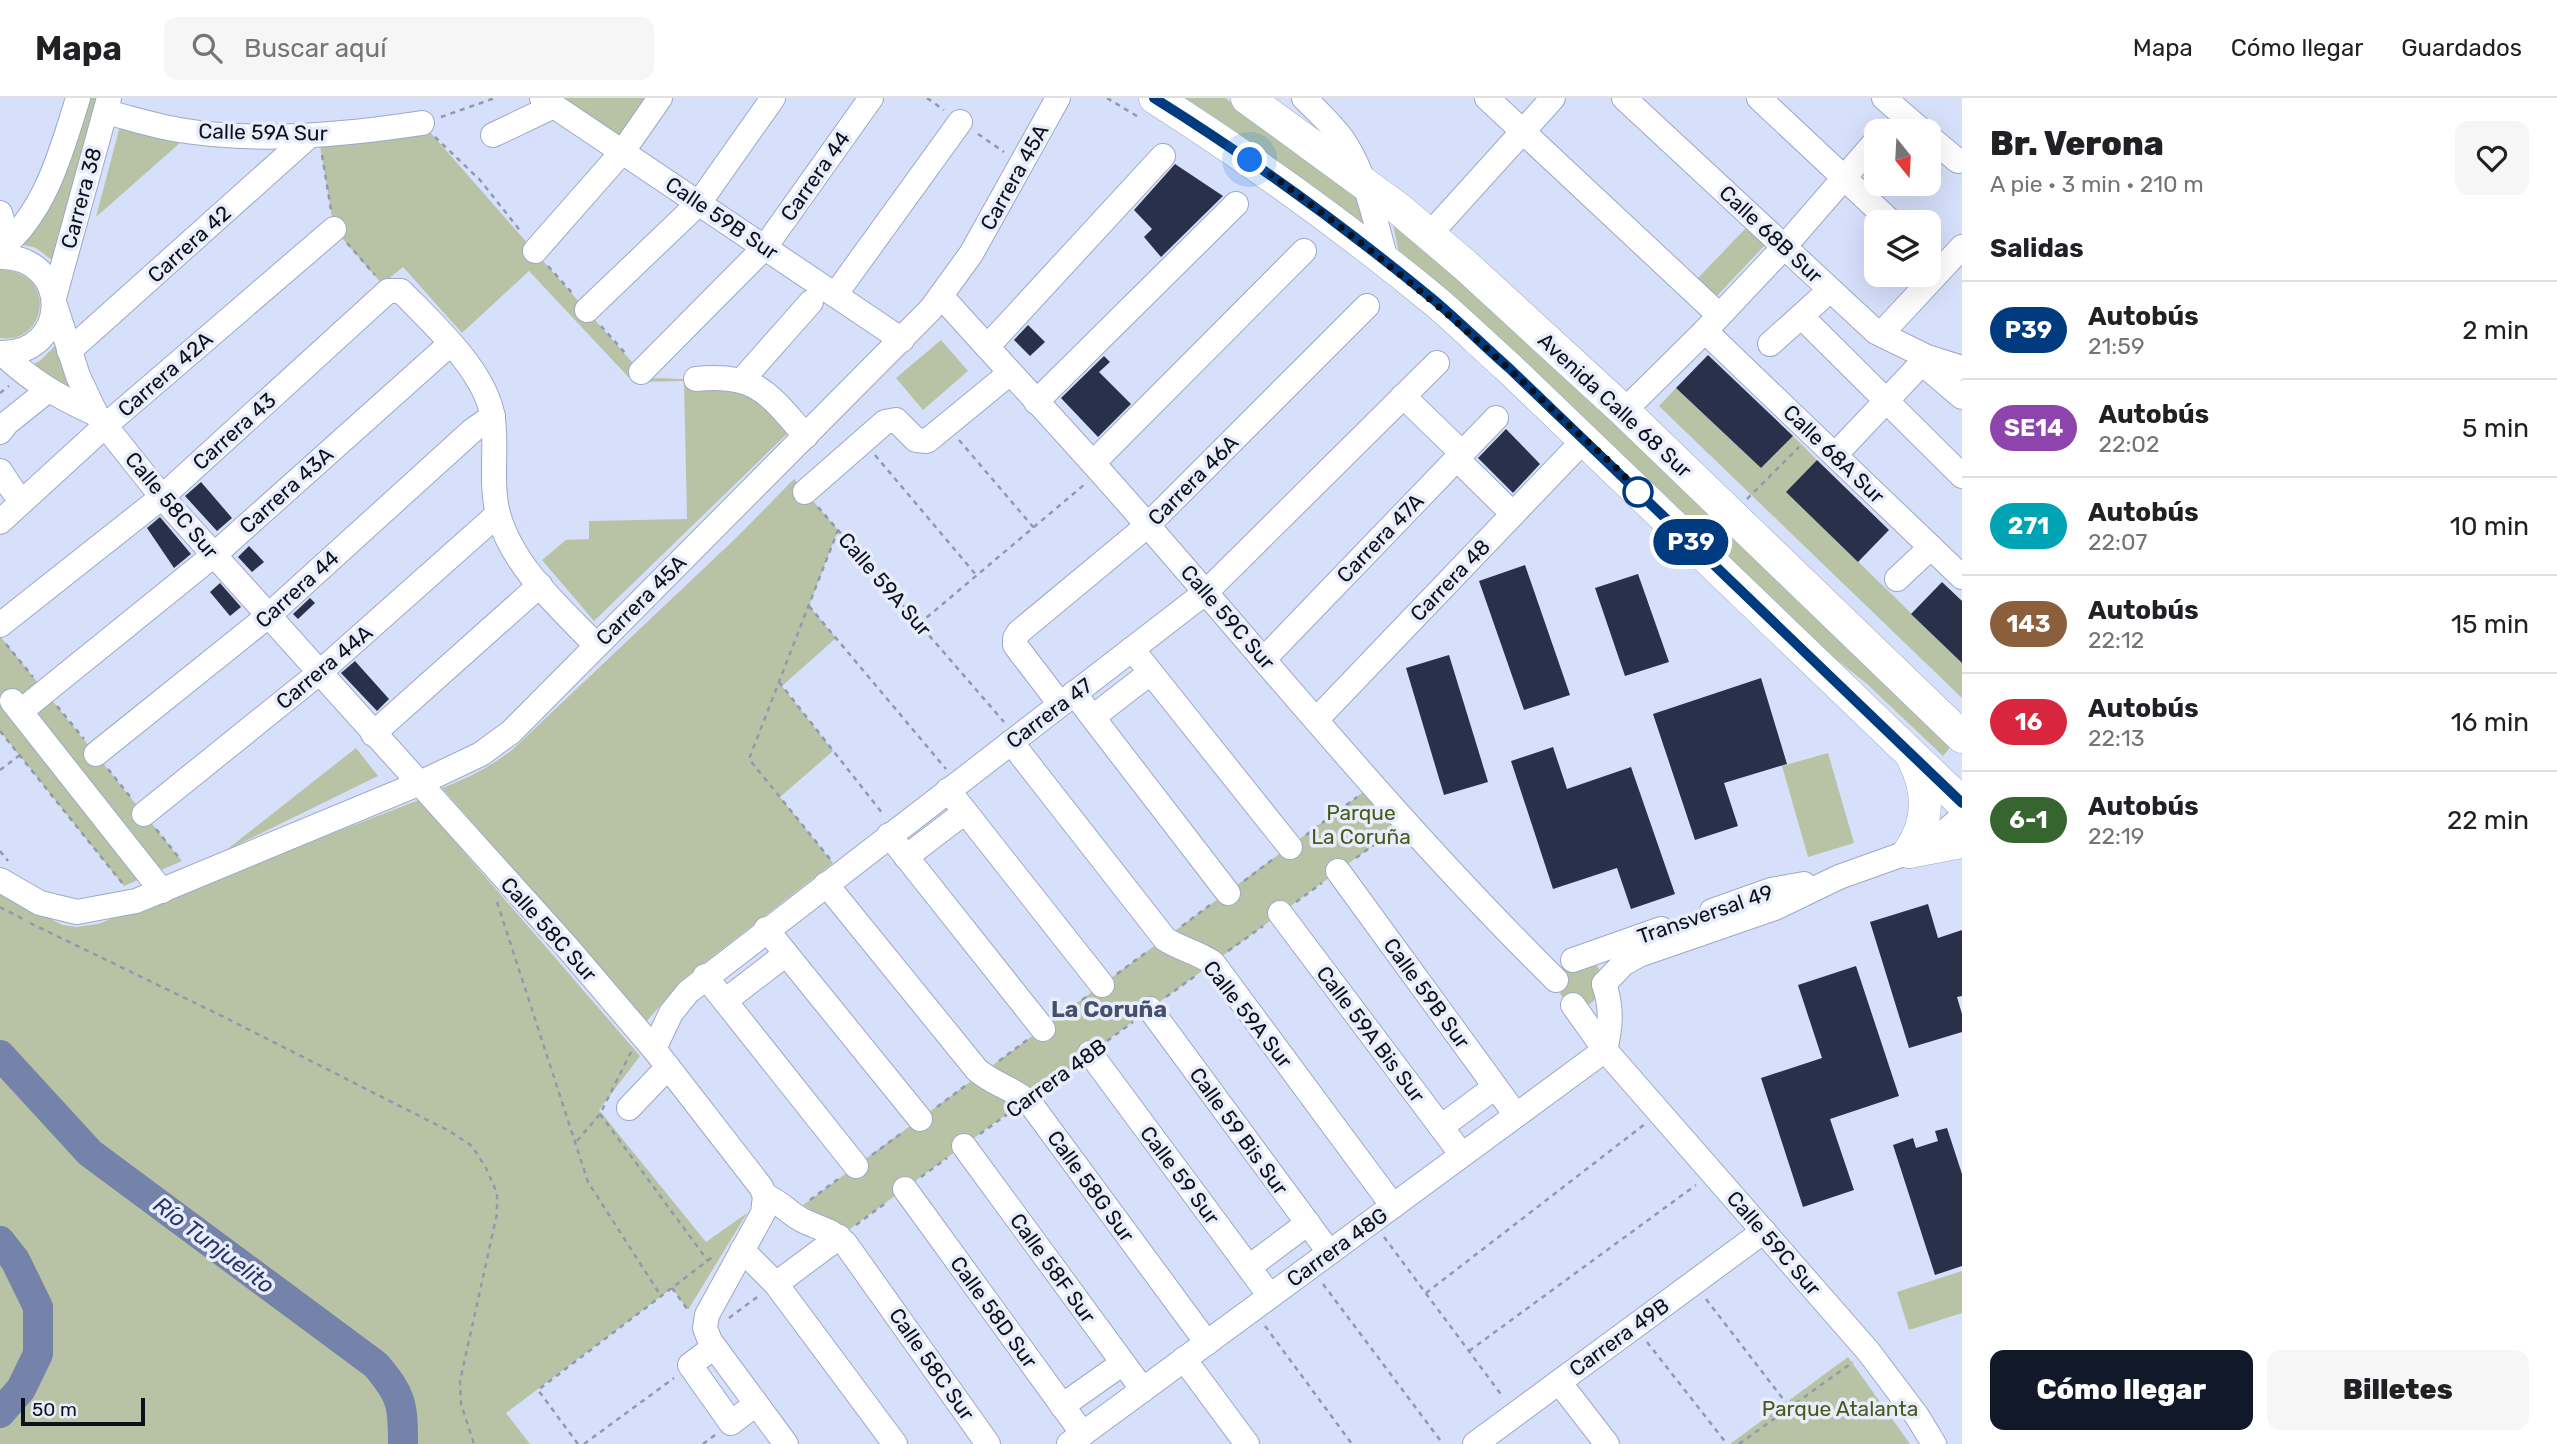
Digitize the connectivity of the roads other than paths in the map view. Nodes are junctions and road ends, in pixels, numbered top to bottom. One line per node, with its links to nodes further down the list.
1 (660, 98): 21 (street)
2 (773, 98): 27 (street)
3 (871, 98): 34 (street, Carrera 44)
4 (1058, 98): 41 (street, Carrera 45A)
5 (1247, 98): 26 (main road, Avenida Calle 68 Sur)
6 (1487, 98): 17 (street, Calle 68A Sur)
7 (1553, 98): 17 (street)
8 (1624, 98): 33 (street, Calle 68B Sur)
9 (1759, 98): 25 (street)
10 (73, 100): 35 (street, Carrera 38)
11 (548, 102): 18 (street); 21 (street, Calle 59B Sur)
12 (1318, 103): 26 (street)
13 (108, 105): 19 (street, Calle 59A Sur); 44 (street, Carrera 38)
14 (1148, 109): 39 (main road)
15 (960, 122): 42 (street)
16 (422, 123): 19 (street, Calle 59A Sur)
17 (1523, 131): 32 (street); 49 (street, Calle 68A Sur)
18 (493, 135)
19 (309, 136): 55 (street, Carrera 42)
20 (1941, 147): 24 (street)
21 (622, 151): 27 (street, Calle 59B Sur); 36 (street)
22 (1864, 155): 25 (street)
23 (1163, 156): 54 (street)
24 (1958, 161)
25 (1844, 179): 29 (street); 33 (street)
26 (1364, 184): 32 (main road, Avenida Calle 68 Sur); 39 (street)
27 (699, 202): 34 (street, Calle 59B Sur); 47 (street)
28 (1236, 204): 67 (street)
29 (1878, 210)
30 (0, 213): 35 (street)
31 (334, 229): 72 (street, Carrera 42A)
32 (1430, 234): 40 (main road, Avenida Calle 68 Sur)
33 (1785, 246): 49 (street); 50 (street, Calle 68B Sur)
34 (765, 247): 42 (street, Calle 59B Sur); 60 (street, Carrera 44)
35 (3, 249): 44 (street, Calle 58C Sur)
36 (535, 251)
37 (1304, 251): 78 (street)
38 (1949, 259): 50 (street)
39 (1387, 263): 45 (main road)
40 (1465, 265): 45 (main road); 69 (main road, Avenida Calle 68 Sur)
41 (942, 297): 51 (street, Carrera 45A); 54 (street, Calle 59C Sur)
42 (823, 298): 51 (street, Calle 59B Sur); 63 (street)
43 (1820, 299): 48 (street)
44 (54, 301): 55 (street, Calle 58C Sur); 56 (street, Carrera 38)
45 (1435, 301): 75 (main road)
46 (1367, 306): 87 (street, Carrera 46A)
47 (587, 310)
48 (1802, 317): 53 (street); 68 (street)
49 (1712, 323): 69 (street); 76 (street, Calle 68A Sur)
50 (1881, 334): 57 (street, Calle 68B Sur)
51 (902, 340): 74 (street, Carrera 45A)
52 (450, 344): 70 (street); 83 (street, Carrera 43); 89 (street, Carrera 43A)
53 (1770, 344)
54 (987, 346): 61 (street, Calle 59C Sur)
55 (69, 351): 72 (street, Calle 58C Sur)
56 (1, 353): 64 (street, Calle 58C Sur)
57 (1924, 360): 59 (street); 66 (street, Calle 68B Sur); 68 (street)
58 (1437, 363): 65 (street, Carrera 47)
59 (1962, 368)
60 (641, 372)
61 (1010, 373): 67 (street, Calle 59C Sur); 82 (street)
62 (696, 379): 63 (street)
63 (743, 379): 74 (street)
64 (47, 391): 72 (street, Calle 58C Sur); 73 (street)
65 (1403, 396): 77 (street); 93 (street, Carrera 47)
66 (1962, 397)
67 (1037, 402): 78 (street, Calle 59C Sur)
68 (1886, 402): 76 (street); 80 (street)
69 (1624, 411): 105 (main road, Avenida Calle 68 Sur)
70 (493, 416): 84 (street); 94 (street, Carrera 44)
71 (1496, 418): 77 (street, Carrera 47A)
72 (101, 419): 83 (street, Calle 58C Sur); 86 (street, Carrera 42A)
73 (0, 432)
74 (806, 436): 96 (street, Carrera 45A)
75 (1584, 440): 85 (street, Carrera 48); 107 (main road)
76 (1836, 455): 88 (street, Calle 68A Sur)
77 (1460, 456): 85 (street); 98 (street, Carrera 47A)
78 (1096, 468): 87 (street, Calle 59C Sur)
79 (0, 471): 81 (street)
80 (1962, 476)
81 (15, 492)
82 (805, 492)
83 (162, 497): 89 (street, Calle 58C Sur); 95 (street, Carrera 43)
84 (498, 514): 92 (street); 99 (street, Carrera 44A)
85 (1513, 514): 103 (street, Carrera 48)
86 (0, 522)
87 (1148, 525): 93 (street, Calle 59C Sur); 101 (street, Carrera 46A)
88 (1931, 547): 90 (street, Calle 68A Sur); 91 (street)
89 (214, 555): 94 (street, Calle 58C Sur); 123 (street, Carrera 43A)
90 (1958, 565)
91 (1897, 579)
92 (540, 585): 96 (street); 104 (street)
93 (1206, 592): 97 (street, Carrera 47); 98 (street, Calle 59C Sur)
94 (268, 616): 99 (street, Calle 58C Sur); 108 (street, Carrera 44)
95 (0, 625)
96 (596, 645): 109 (street, Carrera 45A)
97 (1132, 649): 100 (street); 101 (street, Carrera 47)
98 (1264, 659): 103 (street, Calle 59C Sur)
99 (319, 673): 104 (street, Calle 58C Sur); 113 (street, Carrera 44A)
100 (1150, 673): 102 (street); 117 (street)
101 (1067, 699): 102 (street); 106 (street, Carrera 47)
102 (1093, 717): 124 (street)
103 (1317, 720): 128 (street, Calle 59C Sur)
104 (373, 734): 109 (street, Calle 58C Sur)
105 (1962, 737)
106 (1014, 740): 110 (street, Carrera 47); 152 (street, Calle 59A Sur)
107 (1909, 752): 111 (main road); 118 (main road)
108 (96, 754)
109 (418, 784): 123 (street, Carrera 45A); 139 (street, Calle 58C Sur)
110 (953, 787): 112 (street); 115 (street, Carrera 47)
111 (1962, 803)
112 (965, 812): 119 (street); 134 (street)
113 (144, 814)
114 (1962, 817): 118 (street, Transversal 49)
115 (892, 833): 119 (street); 121 (street, Carrera 47)
116 (1962, 842): 118 (main road)
117 (1290, 847)
118 (1909, 852): 126 (street, Transversal 49)
119 (906, 857): 138 (street)
120 (1338, 871): 142 (street, Calle 59B Sur)
121 (833, 878): 127 (street, Carrera 47); 162 (street, Calle 58G Sur)
122 (0, 880): 123 (street, Carrera 45A)
123 (163, 891)
124 (1228, 892)
125 (1280, 913): 146 (street, Calle 59A Bis Sur)
126 (1702, 923): 130 (street, Transversal 49); 133 (street, Transversal 49)
127 (766, 929): 129 (street); 131 (street, Carrera 47)
128 (1513, 938): 130 (street, Calle 59C Sur); 132 (street, Calle 59C Sur)
129 (786, 954): 135 (street); 145 (street)
130 (1573, 960): 132 (street); 133 (street)
131 (705, 976): 135 (street); 139 (street, Carrera 47)
132 (1556, 980): 136 (street)
133 (1604, 984): 136 (street); 140 (street)
134 (1102, 985)
135 (725, 1001): 149 (street)
136 (1573, 1005): 140 (street, Calle 59C Sur)
137 (1150, 1009): 153 (street, Calle 59 Bis Sur)
138 (1043, 1029)
139 (654, 1050): 143 (street, Carrera 47); 151 (street, Calle 58C Sur)
140 (1605, 1050): 144 (street, Carrera 48G); 154 (street, Calle 59C Sur)
141 (1090, 1053): 158 (street, Calle 59 Sur)
142 (1495, 1087): 144 (street, Calle 59B Sur); 146 (street)
143 (629, 1108)
144 (1516, 1115): 148 (street, Carrera 48G)
145 (920, 1119)
146 (1441, 1127): 148 (street, Calle 59A Bis Sur)
147 (964, 1146): 164 (street, Calle 58F Sur)
148 (1462, 1155): 152 (street, Carrera 48G)
149 (856, 1166)
150 (905, 1189): 168 (street, Calle 58D Sur)
151 (765, 1196): 155 (street, Calle 58C Sur); 156 (street)
152 (1393, 1206): 157 (street, Carrera 48G)
153 (1307, 1223): 157 (street, Calle 59 Bis Sur); 158 (street)
154 (1764, 1231): 165 (street, Carrera 49B); 176 (street, Calle 59C Sur)
155 (839, 1237): 159 (street); 172 (street, Calle 58C Sur)
156 (742, 1250): 159 (street); 161 (street)
157 (1320, 1260): 160 (street, Carrera 48G)
158 (1249, 1267): 160 (street, Calle 59 Sur)
159 (776, 1284): 171 (street)
160 (1261, 1302): 162 (street, Carrera 48G)
161 (710, 1341): 167 (street); 167 (street)
162 (1207, 1343): 163 (street, Carrera 48G)
163 (1184, 1359): 166 (street, Carrera 48G); 173 (street)
164 (1123, 1363): 166 (street, Calle 58F Sur); 168 (street)
165 (1559, 1382): 174 (street, Carrera 49B); 175 (street)
166 (1143, 1390): 169 (street, Carrera 48G)
167 (756, 1404): 170 (street)
168 (1062, 1406): 169 (street, Calle 58D Sur)
169 (1076, 1439)
170 (786, 1444)
171 (895, 1444)
172 (988, 1444)
173 (1247, 1444)
174 (1475, 1444)
175 (1606, 1444)
176 (1934, 1444)

